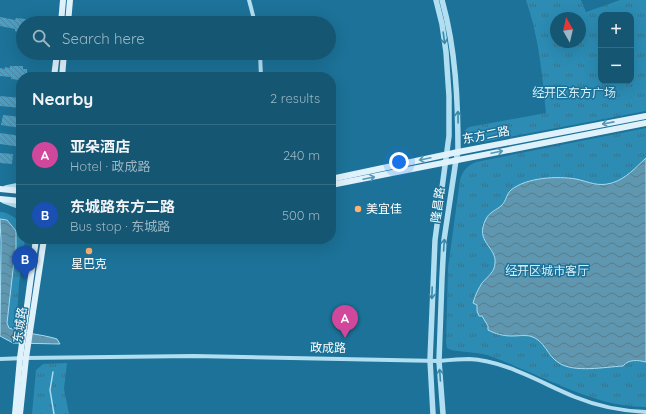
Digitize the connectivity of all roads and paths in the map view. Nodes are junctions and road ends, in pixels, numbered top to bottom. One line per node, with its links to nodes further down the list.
1 (63, 0): 6 (main road)
2 (70, 0): 7 (main road)
3 (249, 0): 8 (street)
4 (436, 0): 18 (street, 隆昌路, one-way to 18)
5 (442, 0): 17 (street, 隆昌路, one-way to 5)
6 (62, 16)
7 (69, 16)
8 (253, 16)
9 (56, 60): 12 (main road)
10 (63, 60): 13 (main road)
11 (260, 60): 14 (street)
12 (55, 72)
13 (62, 72)
14 (260, 72)
15 (646, 116): 17 (main road, 东方二路, one-way to 17)
16 (646, 123): 19 (main road, 东方二路, one-way to 16)
17 (458, 152): 18 (main road, 东方二路); 19 (street, 隆昌路)
18 (446, 155): 20 (street, 隆昌路); 21 (main road, 东方二路, one-way to 21)
19 (456, 160): 20 (main road, 东方二路); 35 (street, 隆昌路, one-way to 19)
20 (445, 162): 22 (main road, 东方二路, one-way to 20); 34 (street, 隆昌路, one-way to 34)
21 (336, 178)
22 (336, 184)
23 (16, 186): 24 (street)
24 (1, 189): 25 (main road)
25 (16, 190)
26 (0, 199): 27 (main road); 28 (street)
27 (16, 201)
28 (16, 205)
29 (36, 244): 31 (main road, 东城路)
30 (43, 244): 31 (main road, 东城路)
31 (28, 328): 32 (main road, 东城路)
32 (23, 358): 33 (street, 政成路); 34 (street, 政成路); 37 (main road, 东城路); 38 (main road, 东城路)
33 (0, 359)
34 (430, 360): 35 (street, 政成路); 39 (street, 隆昌路)
35 (439, 361): 36 (street, 政成路); 40 (street, 隆昌路, one-way to 35)
36 (646, 412)
37 (15, 414)
38 (20, 414)
39 (433, 414)
40 (443, 414)

